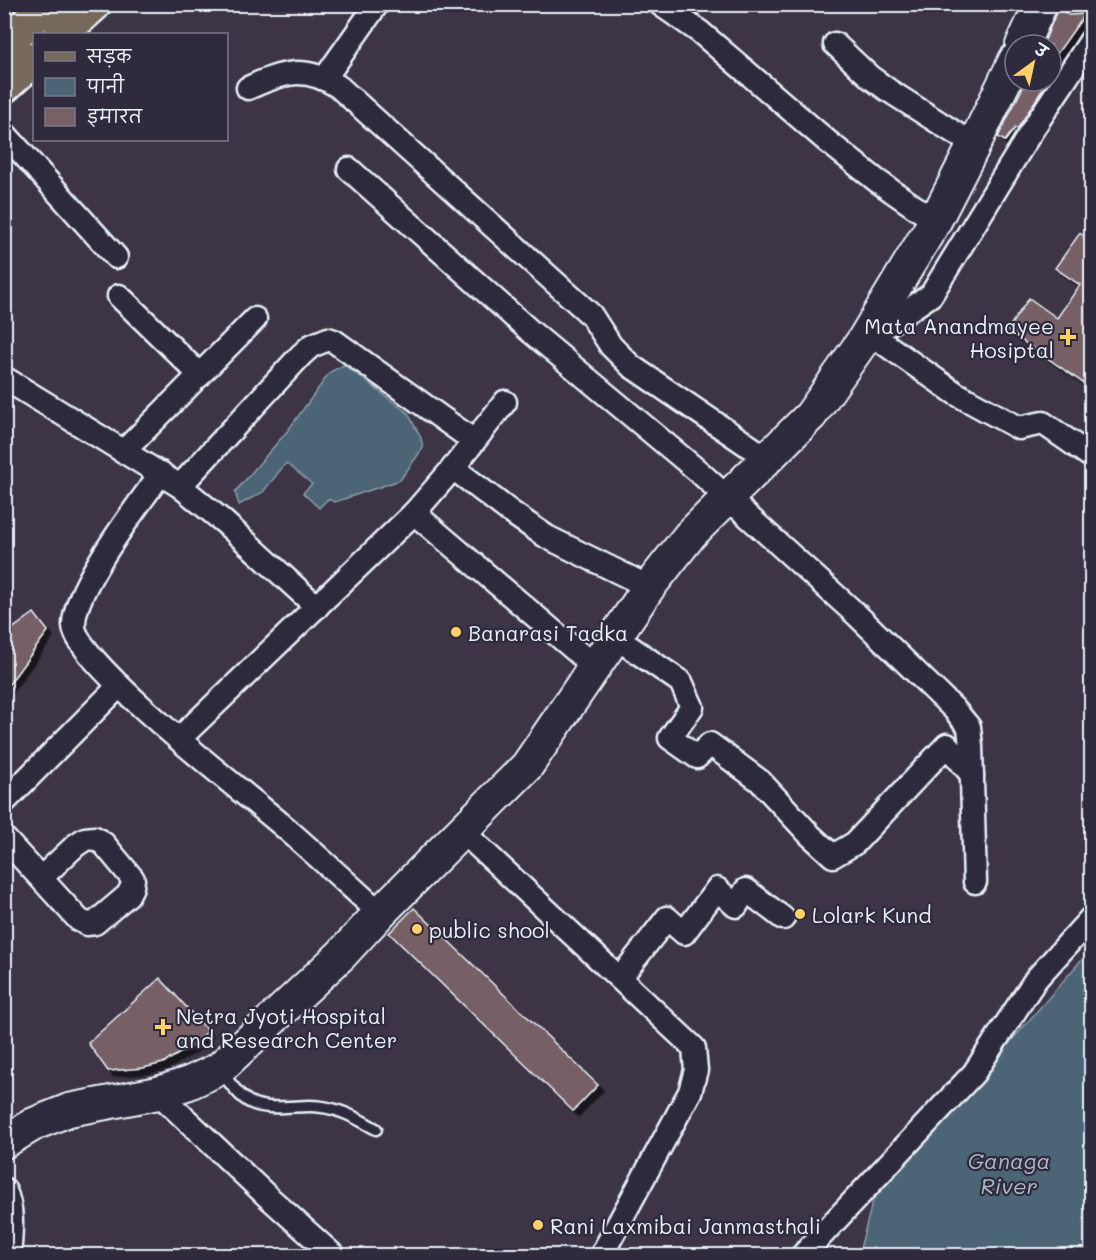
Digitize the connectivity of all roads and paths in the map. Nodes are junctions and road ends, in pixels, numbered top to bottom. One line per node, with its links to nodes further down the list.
1 (48, 4): 9 (main road)
2 (94, 4): 6 (main road)
3 (376, 4): 12 (street)
4 (660, 4): 19 (street)
5 (1041, 4): 7 (street)
6 (62, 33)
7 (1028, 33)
8 (1092, 39): 23 (street)
9 (4, 44)
10 (835, 44): 17 (street)
11 (33, 60): 14 (main road)
12 (325, 78): 15 (street); 30 (street)
13 (1003, 85): 17 (street)
14 (4, 86)
15 (248, 88)
16 (4, 133): 20 (street)
17 (974, 145): 19 (street)
18 (349, 169): 34 (street)
19 (934, 221): 23 (street)
20 (116, 257)
21 (119, 296): 24 (street)
22 (255, 319): 24 (street)
23 (867, 338): 29 (street); 30 (street)
24 (200, 375): 28 (street)
25 (4, 378): 28 (street)
26 (505, 402): 27 (street)
27 (474, 441): 31 (street); 33 (street)
28 (123, 452): 32 (street)
29 (1092, 457)
30 (768, 459): 34 (street)
31 (453, 468): 35 (street); 36 (street)
32 (161, 473): 33 (street); 40 (street)
33 (180, 486): 37 (street)
34 (729, 498): 36 (street); 42 (street)
35 (414, 513): 37 (street); 39 (street)
36 (649, 587): 38 (street)
37 (317, 607): 41 (street)
38 (615, 637): 39 (street); 42 (street)
39 (595, 667): 44 (street)
40 (119, 686): 41 (street); 43 (street)
41 (179, 739): 48 (street)
42 (972, 775): 47 (street)
43 (4, 802)
44 (462, 831): 48 (street); 51 (street)
45 (4, 837): 46 (street)
46 (41, 878)
47 (975, 882)
48 (380, 914): 52 (street)
49 (1092, 917): 60 (street)
50 (783, 918): 51 (street)
51 (620, 978): 59 (street)
52 (219, 1069): 53 (street); 54 (lane)
53 (158, 1093): 55 (street); 58 (street)
54 (376, 1129)
55 (9, 1133)
56 (4, 1189): 57 (street)
57 (9, 1256)
58 (334, 1256)
59 (601, 1256)
60 (802, 1256)

